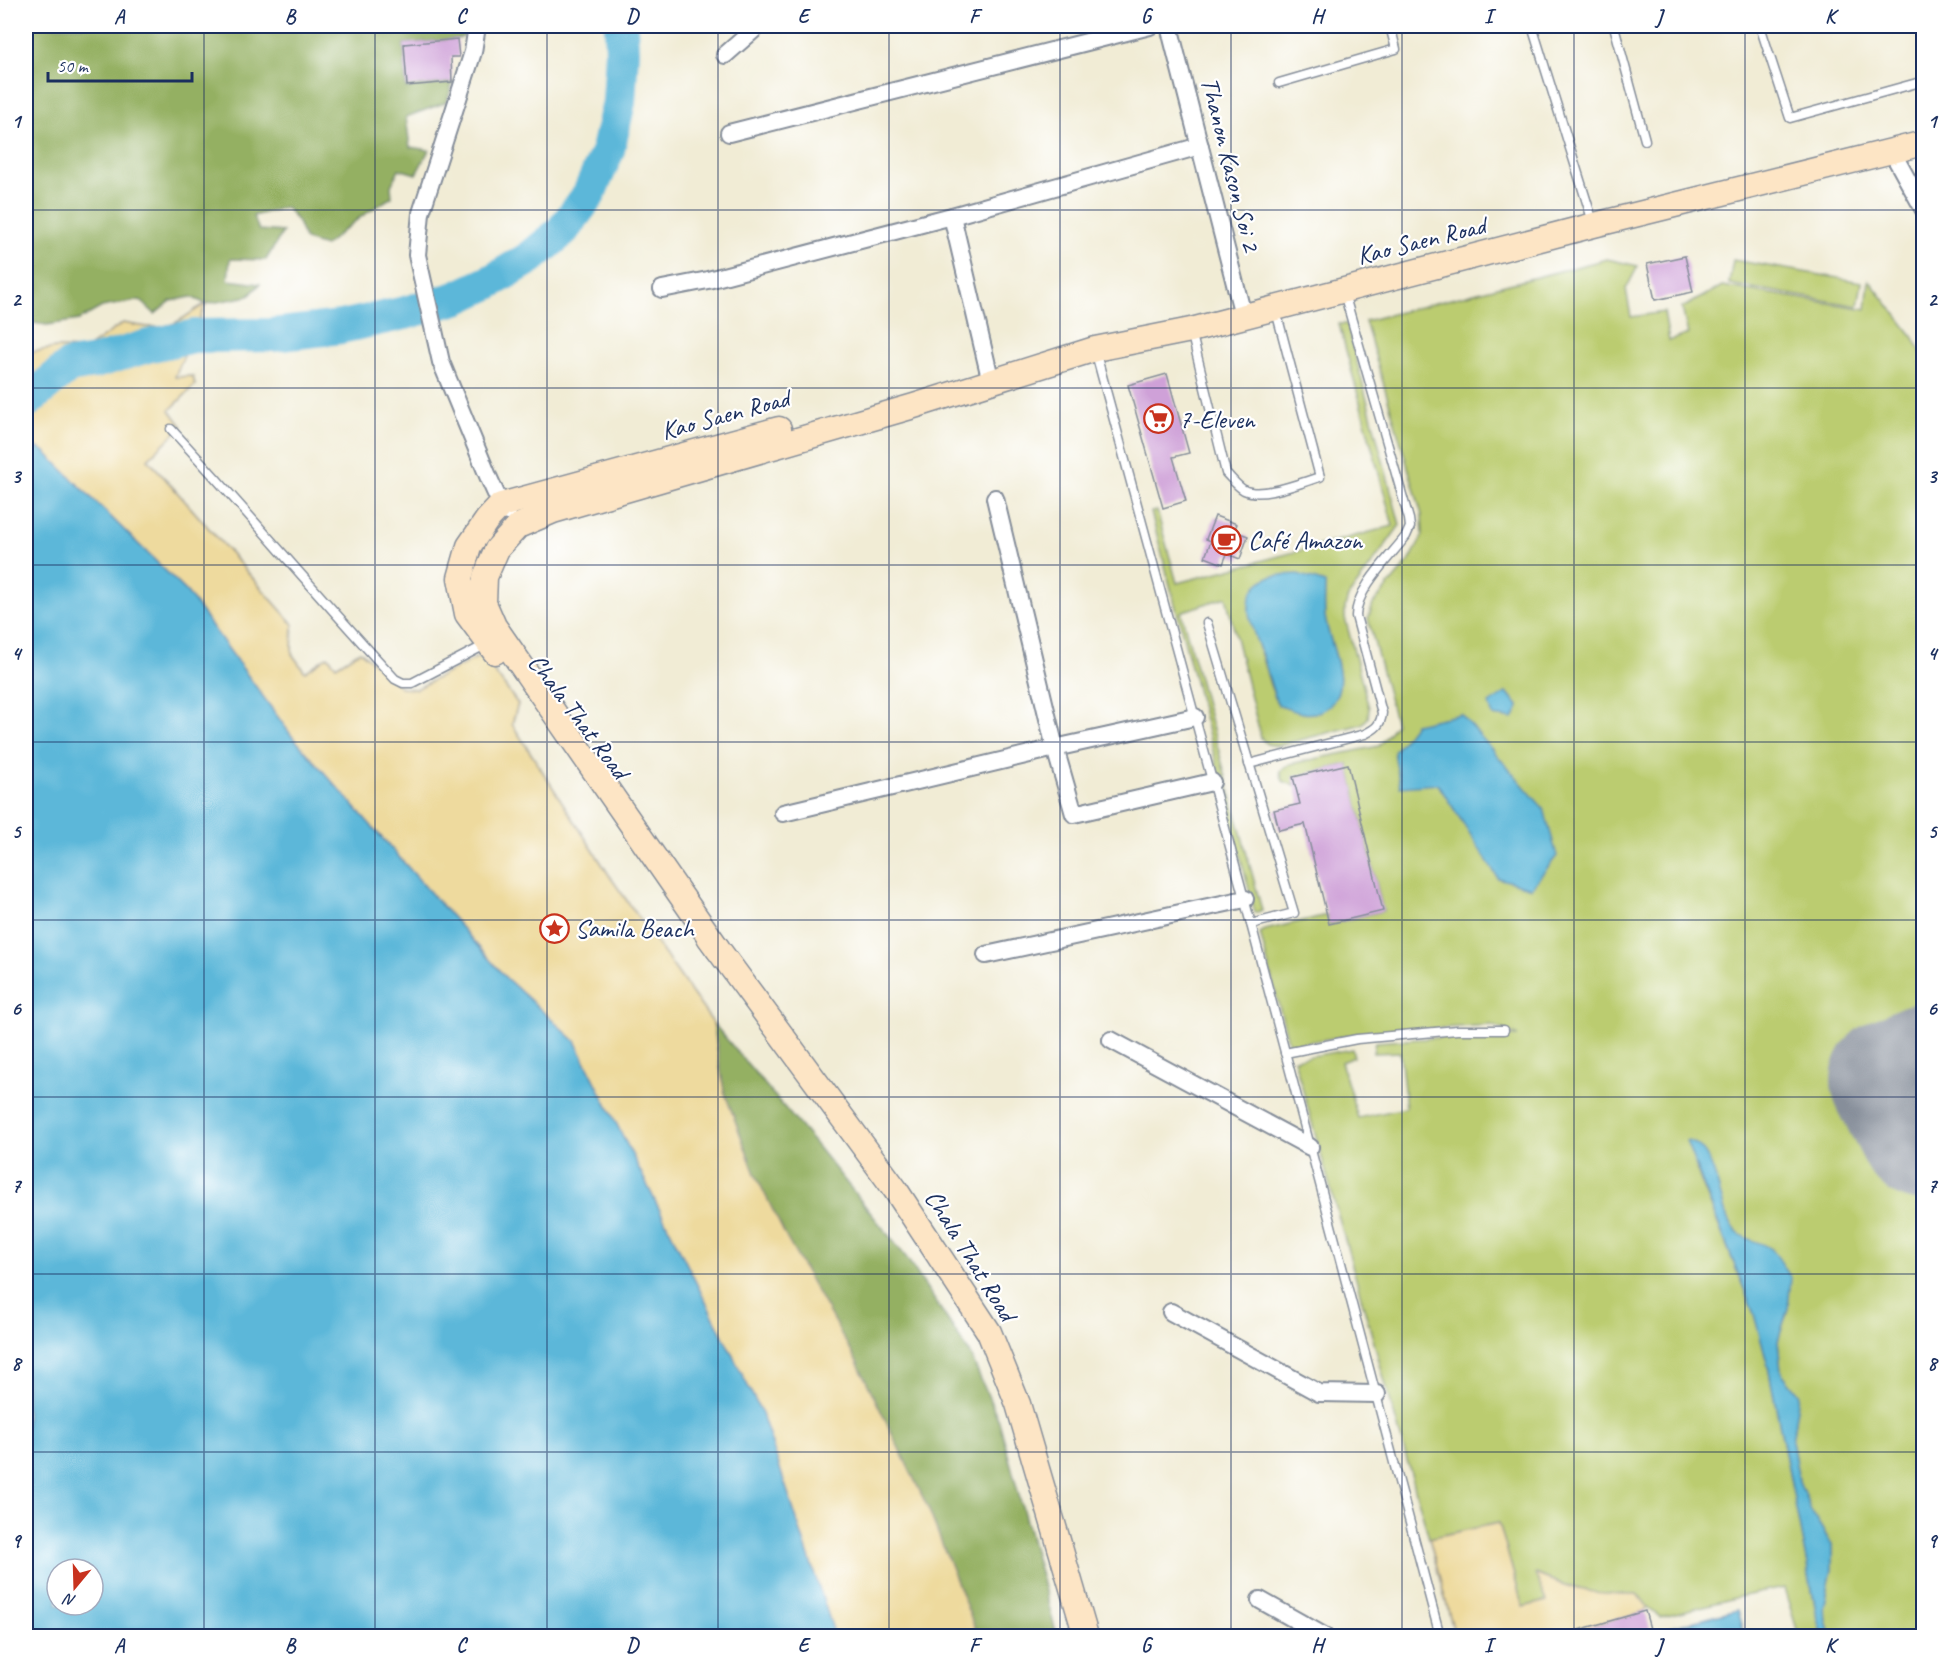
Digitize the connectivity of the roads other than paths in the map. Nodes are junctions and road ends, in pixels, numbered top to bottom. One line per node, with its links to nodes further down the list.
1 (477, 26): 31 (street)
2 (758, 26): 9 (street)
3 (1150, 26): 13 (street)
4 (1169, 26): 16 (street, Thanon Kason Soi 2)
5 (1390, 26): 11 (lane)
6 (1532, 26): 20 (lane)
7 (1614, 26): 14 (lane)
8 (1760, 26): 10 (lane)
9 (725, 55)
10 (1923, 81)
11 (1279, 83)
12 (1923, 127): 17 (main road, Kao Saen Road)
13 (729, 133)
14 (1645, 140)
15 (1923, 142): 17 (main road, Kao Saen Road)
16 (1200, 146): 19 (street); 24 (street, Thanon Kason Soi 2)
17 (1891, 150): 18 (street); 20 (main road, Kao Saen Road)
18 (1923, 210)
19 (952, 216): 21 (street); 27 (street)
20 (1594, 225): 22 (main road, Kao Saen Road)
21 (662, 289)
22 (1343, 290): 23 (main road, Kao Saen Road); 37 (lane)
23 (1275, 307): 24 (main road, Kao Saen Road); 25 (lane)
24 (1243, 315): 25 (main road, Kao Saen Road)
25 (1191, 330): 26 (main road, Kao Saen Road)
26 (1095, 349): 27 (main road, Kao Saen Road); 35 (lane)
27 (991, 382): 28 (main road, Kao Saen Road)
28 (966, 389): 31 (main road, Kao Saen Road); 32 (main road, Kao Saen Road)
29 (171, 429): 34 (lane)
30 (995, 498): 36 (street)
31 (501, 505): 32 (street); 34 (main road, Chala That Road)
32 (518, 526): 42 (main road, Chala That Road)
33 (1206, 623): 37 (lane)
34 (488, 643): 42 (main road, Chala That Road)
35 (1195, 717): 36 (street); 38 (lane)
36 (1055, 748): 38 (street); 39 (street)
37 (1249, 764): 41 (lane)
38 (1212, 782): 40 (lane)
39 (783, 813)
40 (1245, 899): 41 (lane); 43 (street)
41 (1251, 924): 46 (lane)
42 (718, 950): 51 (main road, Chala That Road)
43 (986, 956)
44 (1504, 1030): 46 (lane)
45 (1111, 1040): 47 (street)
46 (1286, 1053): 47 (lane)
47 (1310, 1147): 49 (lane)
48 (1171, 1312): 49 (street)
49 (1377, 1394): 53 (lane)
50 (1260, 1600): 52 (street)
51 (1086, 1636)
52 (1324, 1636)
53 (1440, 1636)

